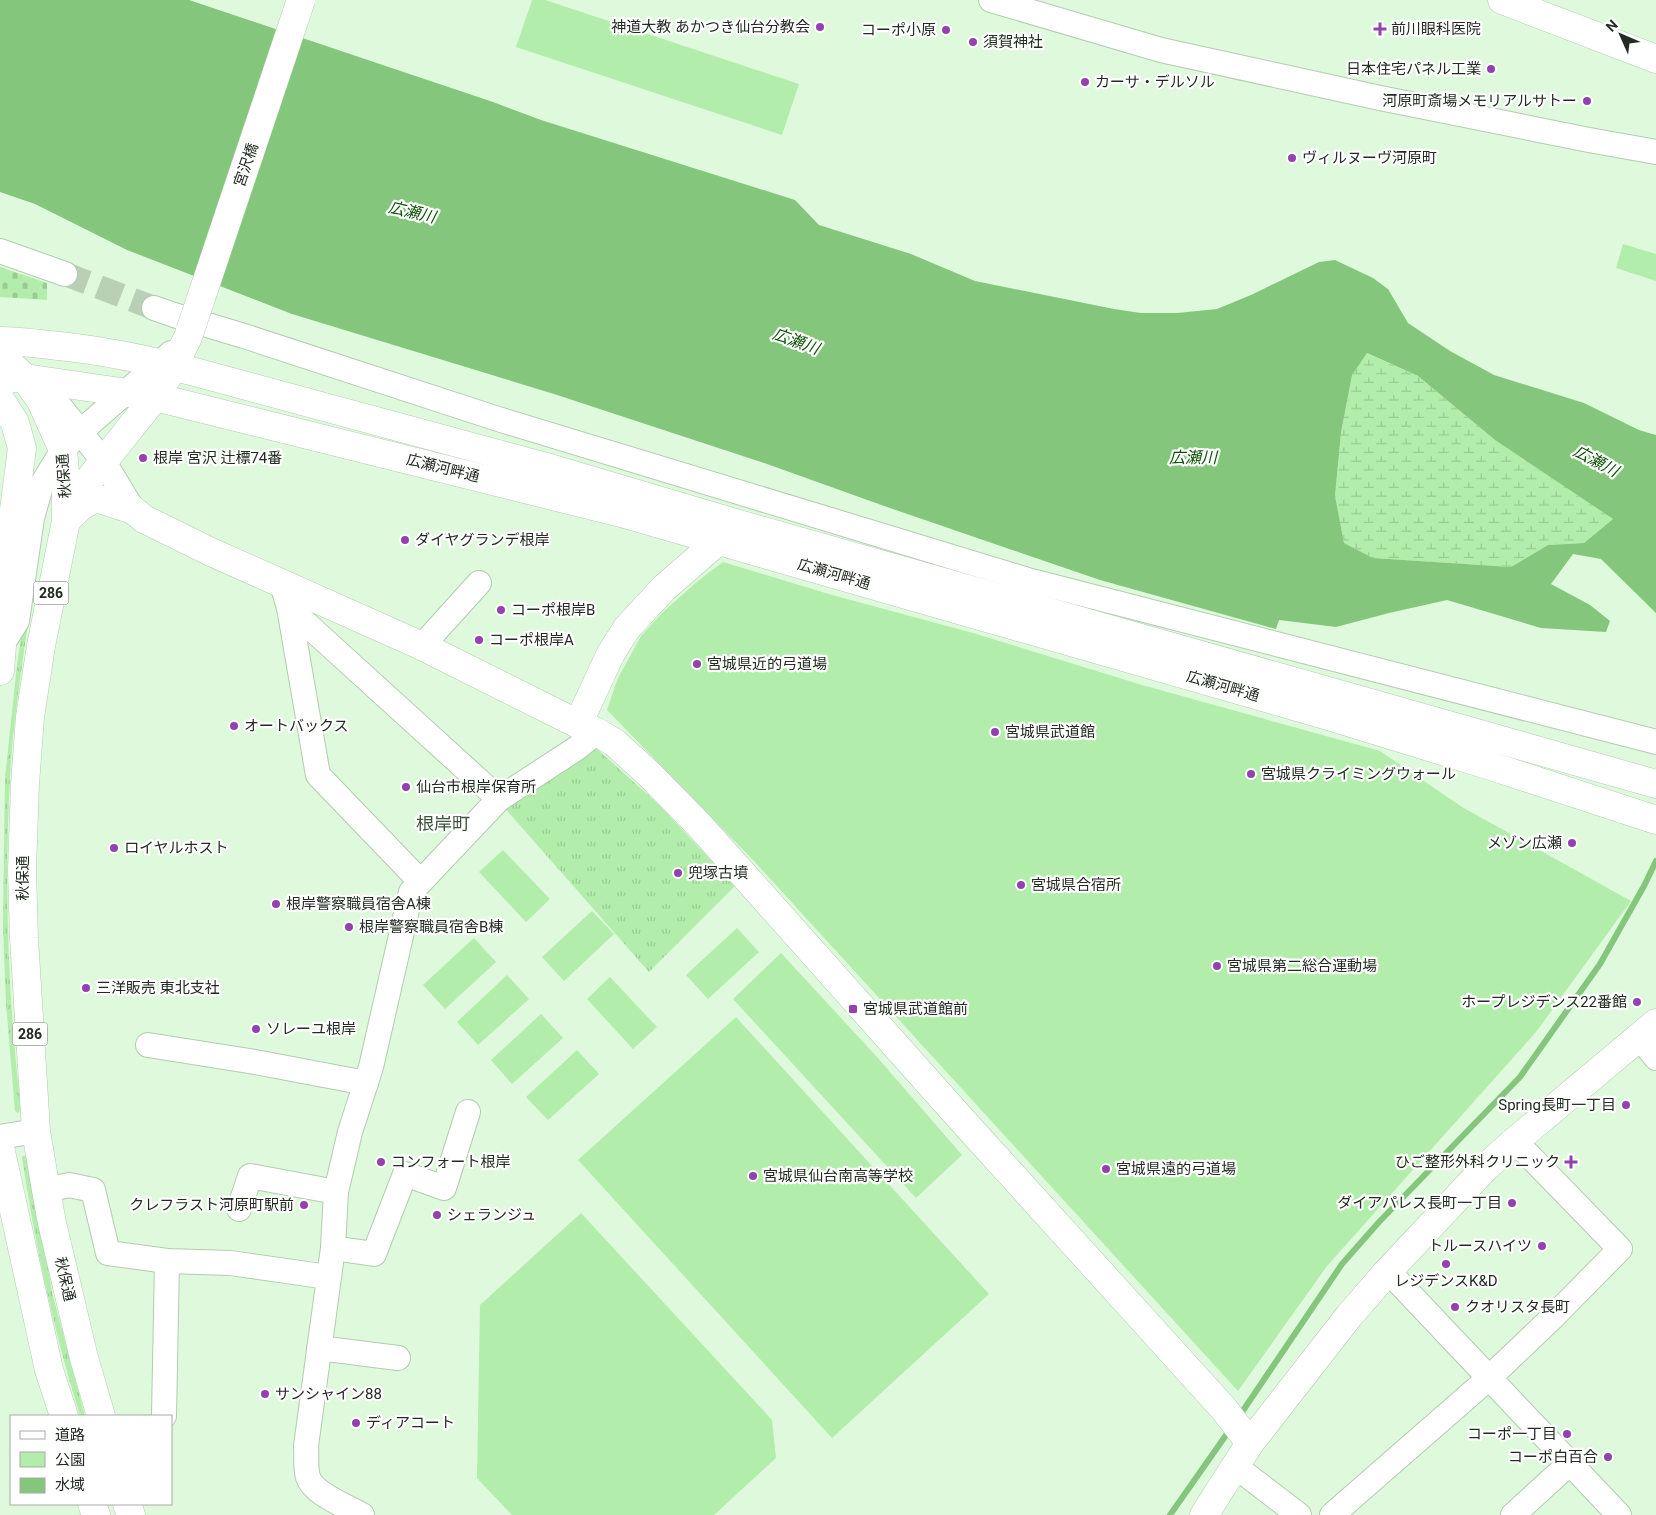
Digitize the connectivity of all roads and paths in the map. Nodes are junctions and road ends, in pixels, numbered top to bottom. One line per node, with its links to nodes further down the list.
1 (302, 0): 8 (main road, 宮沢橋, bridge)
2 (991, 0): 5 (street)
3 (1502, 0): 4 (main road)
4 (1656, 59)
5 (1656, 152)
6 (0, 251): 7 (street)
7 (65, 274)
8 (174, 323): 11 (main road, 宮沢橋); 26 (street)
9 (0, 341): 11 (main road, 広瀬河畔通)
10 (0, 355): 12 (main road, 秋保通 / 286)
11 (167, 365): 13 (street); 14 (main road, 宮沢橋); 27 (main road, 広瀬河畔通)
12 (12, 379): 13 (main road, 広瀬河畔通); 16 (main road, 秋保通 / 286)
13 (125, 393): 14 (main road, 広瀬河畔通); 16 (street)
14 (155, 397): 17 (main road, 宮沢橋); 20 (main road, 広瀬河畔通)
15 (0, 398): 24 (main road)
16 (71, 441): 17 (street); 19 (main road, 秋保通 / 286); 24 (street)
17 (104, 462): 18 (street); 19 (main road, 宮沢橋)
18 (133, 510): 19 (main road); 22 (main road)
19 (66, 521): 36 (main road, 秋保通 / 286)
20 (718, 541): 25 (main road); 29 (main road, 広瀬河畔通)
21 (479, 583): 23 (street)
22 (286, 596): 23 (main road); 28 (street); 30 (street)
23 (422, 646): 25 (main road)
24 (1, 658)
25 (587, 728): 28 (street); 53 (main road)
26 (1656, 742)
27 (1656, 784)
28 (499, 799): 30 (street)
29 (1656, 820)
30 (420, 881): 34 (street)
31 (1648, 1030): 33 (street); 38 (main road)
32 (148, 1045): 34 (street)
33 (1656, 1058)
34 (366, 1083): 41 (street)
35 (468, 1112): 43 (street)
36 (36, 1131): 37 (street); 40 (main road, 秋保通 / 286)
37 (0, 1137)
38 (1515, 1141): 45 (main road); 49 (street)
39 (0, 1147): 50 (main road)
40 (46, 1190): 44 (street); 51 (main road, 秋保通 / 286)
41 (336, 1192): 42 (street); 43 (street)
42 (239, 1209)
43 (333, 1248): 46 (street)
44 (167, 1261): 46 (street); 52 (street)
45 (1388, 1271): 49 (street); 53 (main road)
46 (328, 1277): 47 (street)
47 (319, 1348): 48 (street); 56 (street)
48 (398, 1358)
49 (1489, 1378): 54 (street); 59 (street)
50 (64, 1415)
51 (101, 1415)
52 (164, 1415)
53 (1247, 1439): 55 (main road)
54 (1570, 1463): 60 (street); 61 (street)
55 (1235, 1466): 57 (main road); 58 (street)
56 (362, 1515)
57 (1204, 1515)
58 (1299, 1515)
59 (1332, 1515)
60 (1513, 1515)
61 (1619, 1515)

